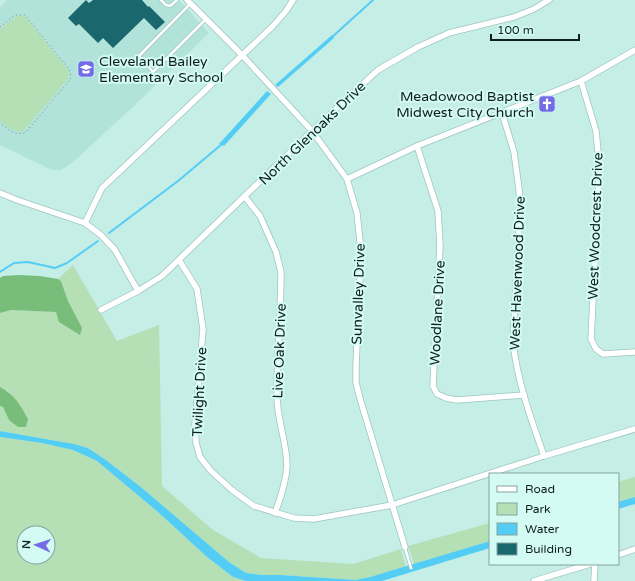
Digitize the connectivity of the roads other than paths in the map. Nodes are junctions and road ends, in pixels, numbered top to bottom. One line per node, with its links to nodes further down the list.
1 (161, 0): 2 (lane)
2 (177, 0)
3 (294, 0): 8 (street)
4 (549, 0): 11 (street, North Glenoaks Drive)
5 (189, 2): 6 (street, Sunvalley Drive); 6 (lane)
6 (206, 19): 8 (street, Sunvalley Drive)
7 (635, 50): 9 (street)
8 (242, 55): 11 (street, Sunvalley Drive); 16 (street)
9 (581, 81): 10 (street); 20 (street, West Woodcrest Drive)
10 (502, 113): 12 (street); 21 (street, West Havenwood Drive)
11 (312, 131): 13 (street, Sunvalley Drive); 15 (street, North Glenoaks Drive)
12 (417, 146): 13 (street); 21 (street, Woodlane Drive)
13 (347, 179): 26 (street, Sunvalley Drive)
14 (0, 192): 16 (street)
15 (245, 197): 17 (street, North Glenoaks Drive); 27 (street, Live Oak Drive)
16 (85, 223): 18 (street)
17 (179, 260): 18 (street, North Glenoaks Drive); 27 (street, Twilight Drive)
18 (138, 291): 19 (street, North Glenoaks Drive)
19 (101, 310)
20 (635, 352)
21 (524, 395): 23 (street, West Havenwood Drive)
22 (635, 430): 23 (street, Twilight Drive)
23 (544, 456): 25 (street, Twilight Drive)
24 (489, 473): 26 (street, Twilight Drive)
25 (490, 473)
26 (392, 504): 27 (street, Twilight Drive); 28 (street, Sunvalley Drive)
27 (275, 513)
28 (405, 547): 33 (lane)
29 (635, 549): 30 (street)
30 (619, 555)
31 (587, 565): 34 (street)
32 (594, 565): 35 (street)
33 (411, 568)
34 (534, 581)
35 (594, 581)

